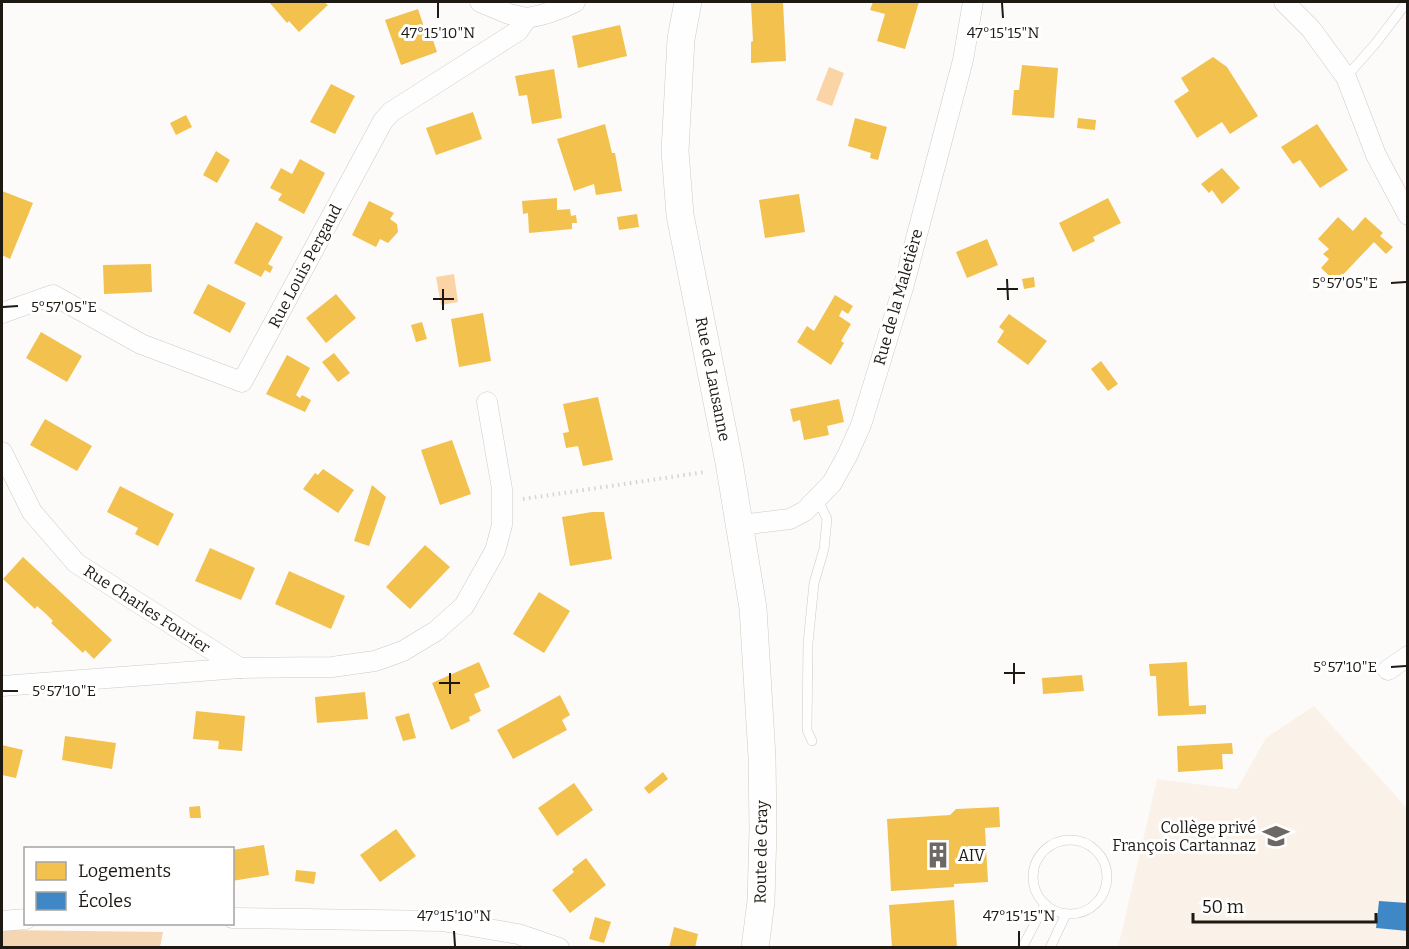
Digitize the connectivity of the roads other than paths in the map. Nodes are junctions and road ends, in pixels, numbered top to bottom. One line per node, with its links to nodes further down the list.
1 (480, 2): 7 (street)
2 (575, 2): 7 (street)
3 (688, 2): 14 (main road, Rue de Lausanne)
4 (973, 2): 13 (street, Rue de la Maletière)
5 (1284, 2): 8 (street)
6 (1407, 2): 8 (lane)
7 (527, 18): 10 (street, Rue Louis Pergaud)
8 (1346, 77): 9 (street)
9 (1407, 215)
10 (2, 313)
11 (487, 402): 16 (street)
12 (2, 452): 16 (street, Rue Charles Fourier)
13 (818, 500): 14 (street, Rue de la Maletière); 19 (lane)
14 (740, 525): 20 (main road, Rue de Lausanne)
15 (1407, 656): 17 (street)
16 (240, 668): 18 (street)
17 (1388, 670)
18 (2, 686)
19 (812, 741)
20 (762, 757): 27 (main road, Route de Gray)
21 (1046, 904): 22 (lane); 22 (lane); 28 (lane)
22 (1066, 914): 29 (lane)
23 (234, 918): 26 (street)
24 (24, 919): 25 (street)
25 (2, 921)
26 (559, 948)
27 (755, 948)
28 (1022, 948)
29 (1050, 948)

